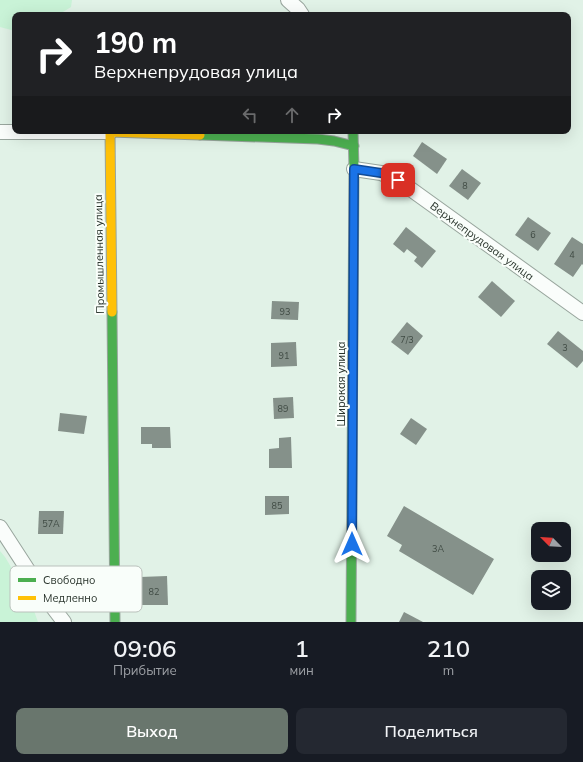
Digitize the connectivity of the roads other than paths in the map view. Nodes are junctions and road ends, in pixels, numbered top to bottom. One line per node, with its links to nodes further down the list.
1 (288, 0): 2 (street)
2 (300, 12)
3 (0, 132): 4 (street)
4 (12, 132)
5 (110, 134): 13 (street, Промышленная улица)
6 (169, 134): 8 (street)
7 (353, 134): 8 (street)
8 (354, 146): 9 (street, Широкая улица)
9 (354, 169): 10 (street, Верхнепрудовая улица); 18 (street, Широкая улица)
10 (583, 313)
11 (0, 527): 12 (street)
12 (25, 566)
13 (114, 566)
14 (56, 612): 16 (street)
15 (115, 612): 17 (street, Промышленная улица)
16 (64, 622)
17 (115, 622)
18 (352, 622)

